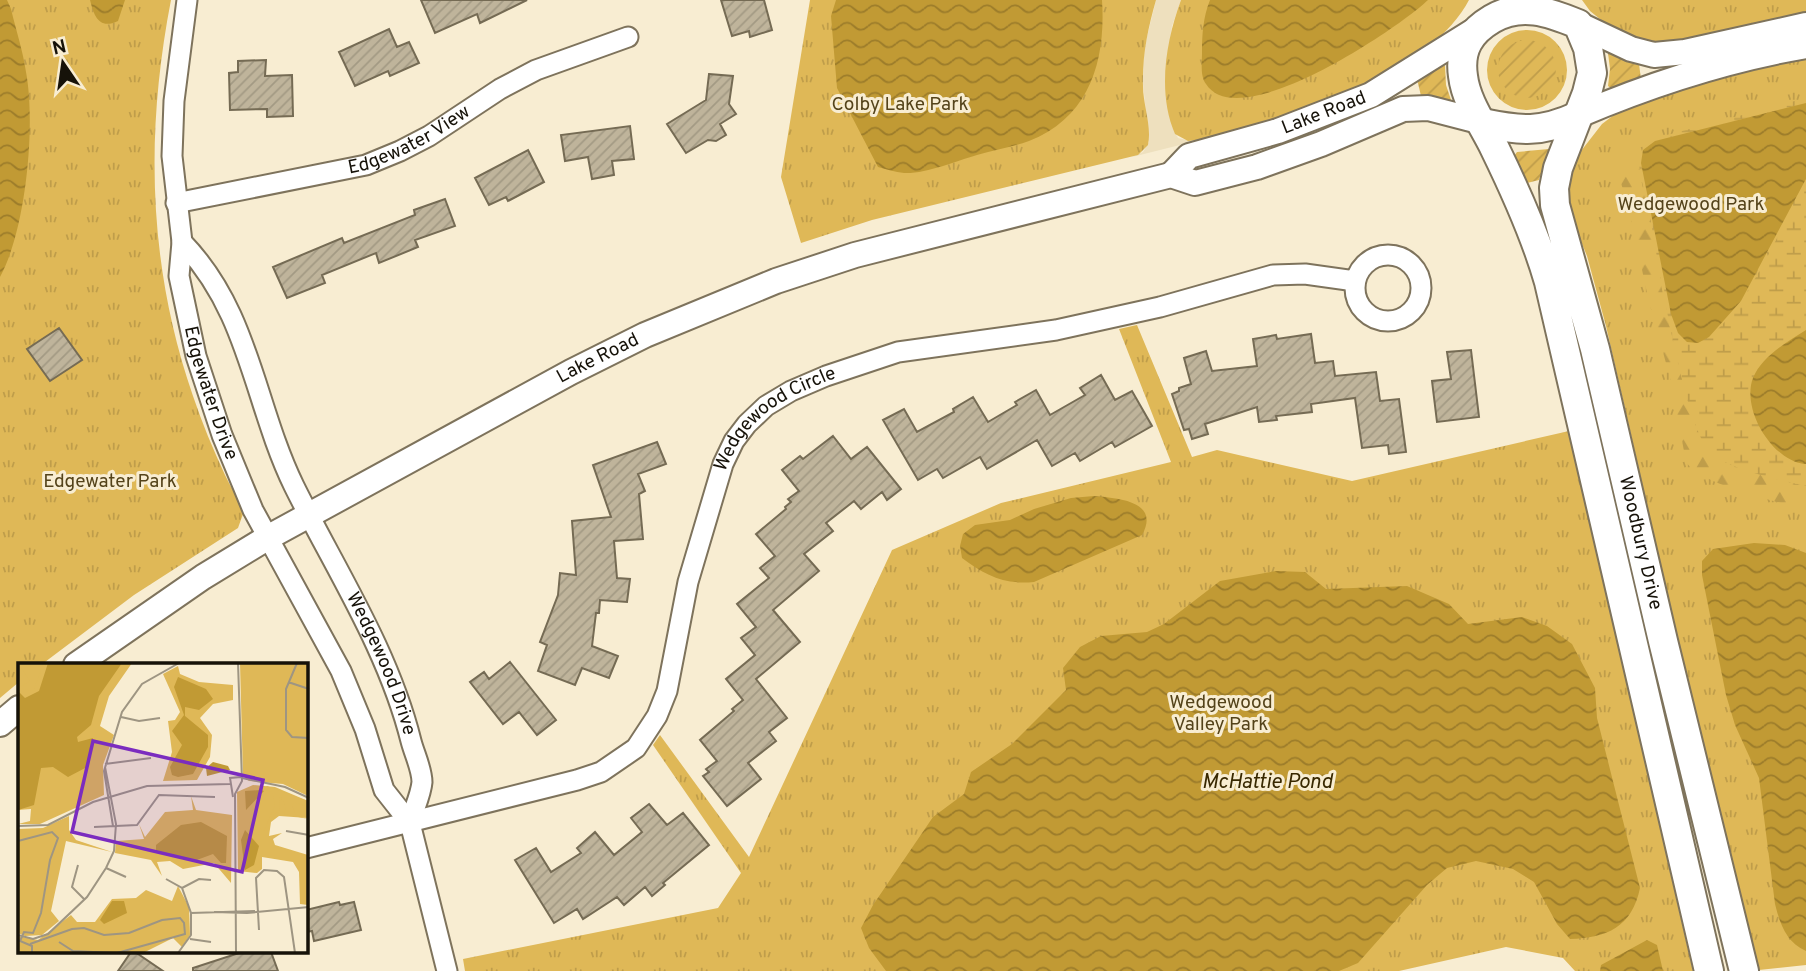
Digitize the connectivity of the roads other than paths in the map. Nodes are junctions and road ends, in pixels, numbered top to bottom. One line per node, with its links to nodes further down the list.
1 (187, 0): 11 (street, Edgewater Drive)
2 (1485, 0): 5 (main road)
3 (1574, 16): 4 (street); 5 (main road); 8 (main road)
4 (1806, 25)
5 (1473, 32): 9 (main road); 10 (street, Lake Road)
6 (628, 37): 11 (street, Edgewater View)
7 (1806, 46): 8 (street)
8 (1578, 116): 9 (main road); 23 (main road, Woodbury Drive)
9 (1482, 123): 10 (street, Lake Road); 22 (main road, Woodbury Drive)
10 (1171, 175): 14 (street, Lake Road)
11 (176, 204): 12 (street, Edgewater Drive)
12 (182, 242): 14 (street); 15 (street, Edgewater Drive)
13 (1355, 281): 19 (street, Wedgewood Circle)
14 (310, 514): 15 (street, Lake Road); 19 (street, Wedgewood Drive)
15 (267, 538): 16 (street, Lake Road); 19 (street, Wedgewood Drive)
16 (79, 663)
17 (18, 709): 18 (street)
18 (0, 724)
19 (410, 823): 20 (street, Wedgewood Circle); 21 (street, Wedgewood Drive)
20 (308, 848)
21 (447, 971)
22 (1709, 971)
23 (1744, 971)

